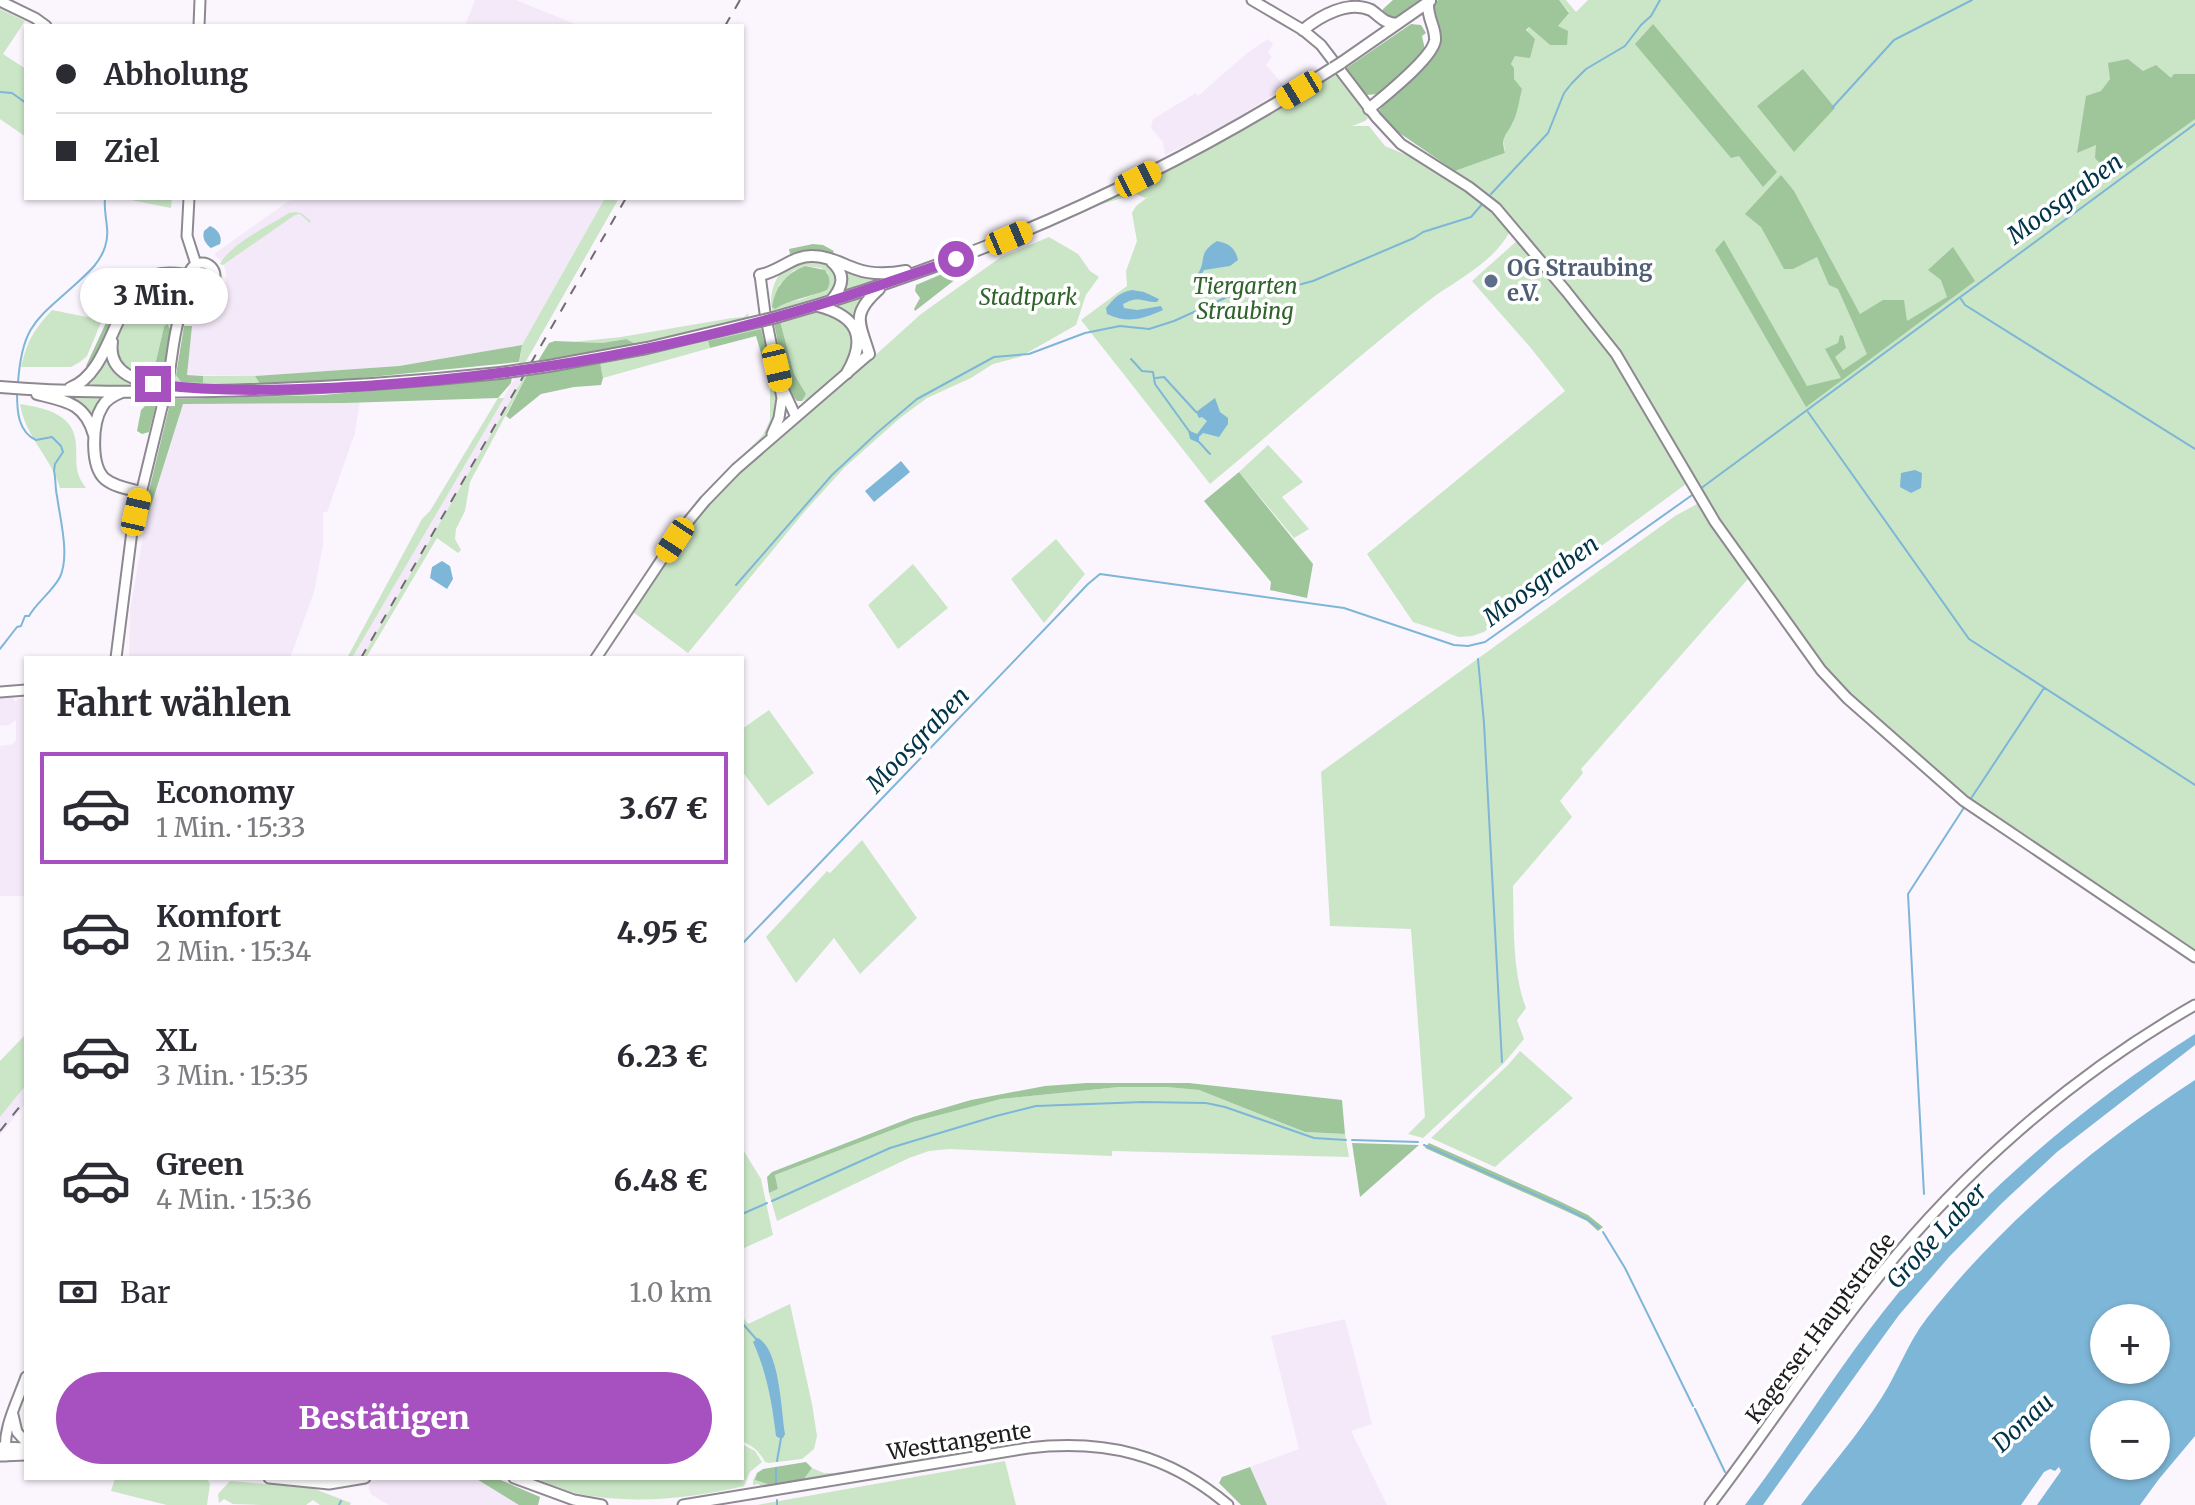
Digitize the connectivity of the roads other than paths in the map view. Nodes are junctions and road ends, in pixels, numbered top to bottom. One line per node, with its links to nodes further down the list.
1 (200, 0): 9 (street)
2 (1252, 0): 11 (street)
3 (0, 1): 8 (street)
4 (1430, 1): 5 (main road); 7 (main road)
5 (1410, 16): 7 (main road); 10 (main road)
6 (1381, 20): 10 (main road); 11 (main road); 12 (main road)
7 (1430, 22): 13 (main road)
8 (43, 24)
9 (199, 24)
10 (1397, 24): 12 (main road)
11 (1303, 30): 13 (street)
12 (1381, 35): 17 (main road)
13 (1369, 109): 43 (street)
14 (189, 200): 16 (street)
15 (827, 258): 17 (main road); 19 (main road); 22 (main road)
16 (196, 264): 18 (street); 21 (street)
17 (940, 264): 20 (main road)
18 (188, 275): 21 (street); 24 (main road)
19 (760, 275): 28 (street)
20 (884, 284): 22 (main road); 26 (main road)
21 (194, 287): 38 (street, bridge)
22 (831, 301): 23 (main road)
23 (816, 306): 25 (main road); 32 (main road, bridge)
24 (115, 329): 31 (main road); 32 (main road)
25 (858, 348): 26 (main road); 27 (main road)
26 (869, 354): 27 (street)
27 (847, 373): 35 (street)
28 (781, 386): 34 (street); 35 (street)
29 (3, 387): 30 (main road)
30 (24, 388): 31 (main road); 36 (main road)
31 (64, 390): 33 (main road)
32 (217, 391): 33 (main road)
33 (124, 392): 36 (main road)
34 (782, 408): 35 (street); 37 (street)
35 (796, 417): 37 (street)
36 (94, 436): 38 (main road)
37 (766, 443): 40 (street)
38 (141, 492): 39 (street)
39 (119, 656)
40 (597, 656)
41 (24, 690): 42 (street)
42 (0, 692)
43 (2195, 957)
44 (2195, 1005): 57 (street, Kagerser Hauptstraße)
45 (24, 1382): 46 (street)
46 (13, 1412): 47 (street); 49 (street)
47 (24, 1440)
48 (24, 1448): 49 (street)
49 (3, 1452): 50 (street)
50 (24, 1455)
51 (289, 1480): 52 (street)
52 (352, 1480)
53 (519, 1480): 54 (street)
54 (602, 1505)
55 (683, 1505): 56 (street, Westtangente)
56 (1228, 1505)
57 (1710, 1505)

